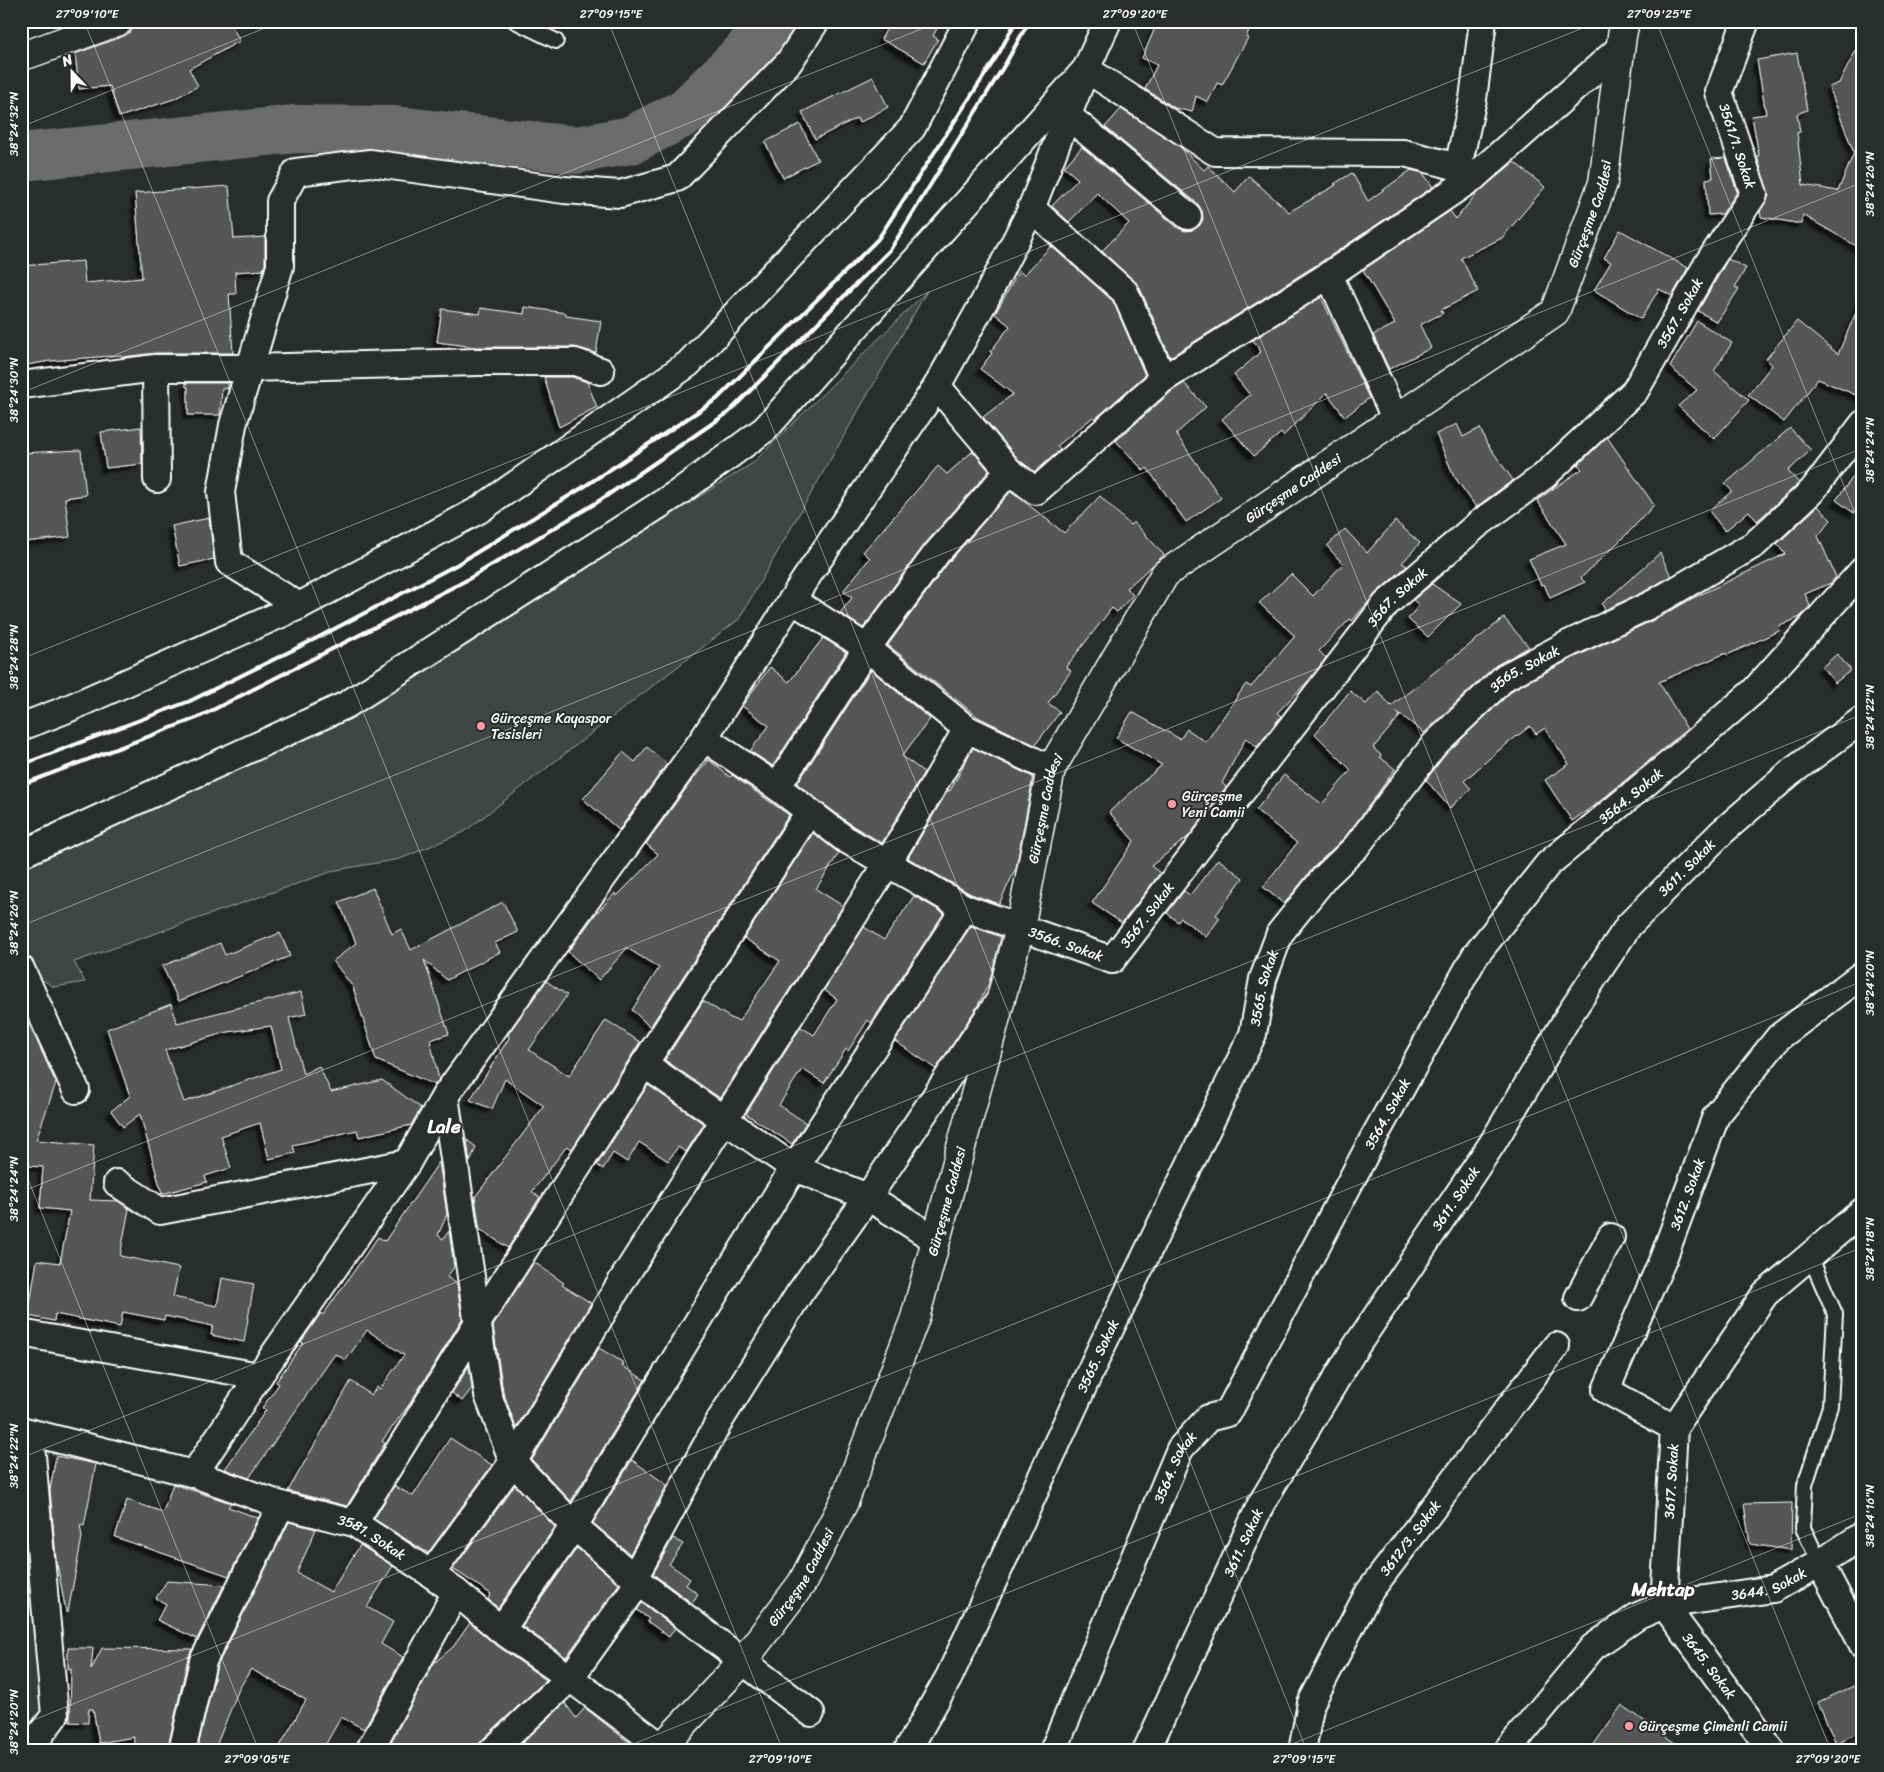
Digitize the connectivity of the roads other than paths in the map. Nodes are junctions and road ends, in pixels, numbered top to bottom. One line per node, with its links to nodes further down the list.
1 (119, 21): 11 (main road)
2 (515, 21): 9 (lane)
3 (816, 21): 20 (street)
4 (968, 21): 31 (street)
5 (1108, 21): 12 (street)
6 (1483, 21): 14 (street)
7 (1625, 21): 10 (main road, Gürçeşme Caddesi)
8 (1746, 21): 17 (street, 3561/1. Sokak)
9 (556, 41)
10 (1620, 48): 14 (street); 25 (main road, Gürçeşme Caddesi)
11 (21, 54)
12 (1086, 69): 13 (street); 14 (street); 40 (street)
13 (1067, 115): 15 (street); 16 (street)
14 (1466, 172): 18 (street)
15 (1031, 208): 22 (street); 24 (street)
16 (1188, 216)
17 (1708, 262): 44 (street, 3567. Sokak)
18 (1329, 275): 22 (street); 25 (street)
19 (156, 368): 20 (street); 23 (street); 28 (street)
20 (249, 368): 21 (street); 31 (street)
21 (600, 371)
22 (1163, 379): 27 (street)
23 (21, 385)
24 (937, 386): 27 (street); 30 (street)
25 (1394, 418): 37 (main road, Gürçeşme Caddesi)
26 (1863, 424): 88 (street, 3565. Sokak)
27 (1009, 472): 32 (street)
28 (157, 478)
29 (1863, 570): 89 (street, 3564. Sokak)
30 (792, 600): 32 (street); 36 (street)
31 (299, 606): 34 (street)
32 (867, 648): 35 (street); 38 (street)
33 (1863, 719): 90 (street, 3611. Sokak)
34 (21, 727)
35 (967, 729): 37 (street); 41 (street)
36 (704, 738): 38 (street, 3566. Sokak); 50 (street)
37 (1051, 769): 43 (main road, Gürçeşme Caddesi)
38 (777, 787): 39 (street, 3566. Sokak)
39 (809, 812): 41 (street, 3566. Sokak); 48 (street)
40 (21, 854)
41 (887, 864): 42 (street, 3566. Sokak); 51 (street)
42 (965, 908): 43 (street, 3566. Sokak); 53 (street)
43 (1020, 928): 44 (street, 3566. Sokak); 47 (main road, Gürçeşme Caddesi)
44 (1112, 960)
45 (21, 969): 49 (street)
46 (1863, 974): 65 (street, 3612. Sokak)
47 (1002, 996): 55 (street); 58 (main road, Gürçeşme Caddesi)
48 (644, 1064): 51 (street); 61 (street)
49 (76, 1090)
50 (445, 1096): 52 (street); 61 (street)
51 (725, 1120): 53 (street); 67 (street)
52 (407, 1163): 54 (street); 64 (street)
53 (794, 1168): 55 (street); 71 (street)
54 (117, 1183)
55 (868, 1196): 58 (street); 75 (street)
56 (1863, 1211): 59 (street, 3617. Sokak)
57 (1611, 1238): 60 (street)
58 (936, 1240): 80 (main road, Gürçeşme Caddesi)
59 (1810, 1256): 65 (street, 3617. Sokak); 73 (lane)
60 (1578, 1298)
61 (478, 1322): 67 (street); 70 (street)
62 (21, 1332): 64 (street)
63 (1556, 1346): 91 (street, 3612/3. Sokak)
64 (259, 1376): 68 (street)
65 (1674, 1428): 77 (street, 3617. Sokak)
66 (26, 1432): 68 (street, 3581. Sokak); 84 (street)
67 (512, 1462): 71 (street); 74 (street)
68 (194, 1474): 69 (street, 3581. Sokak)
69 (281, 1505): 70 (street, 3581. Sokak); 85 (street)
70 (354, 1523): 74 (street, 3581. Sokak)
71 (574, 1526): 75 (street); 78 (street)
72 (1863, 1535): 73 (street, 3644. Sokak)
73 (1820, 1563): 77 (street, 3644. Sokak); 79 (street)
74 (431, 1574): 76 (street, 3581. Sokak)
75 (636, 1580): 80 (street); 81 (street)
76 (456, 1592): 78 (street, 3581. Sokak); 86 (street)
77 (1664, 1605): 92 (street); 93 (street, 3645. Sokak)
78 (501, 1630): 81 (street, 3581. Sokak)
79 (1863, 1645)
80 (743, 1661): 82 (street); 83 (main road, Gürçeşme Caddesi)
81 (570, 1678): 83 (street, 3581. Sokak); 87 (street)
82 (811, 1713)
83 (662, 1749)
84 (28, 1751)
85 (182, 1751)
86 (369, 1751)
87 (492, 1751)
88 (907, 1751)
89 (1053, 1751)
90 (1146, 1751)
91 (1302, 1751)
92 (1507, 1751)
93 (1772, 1751)

